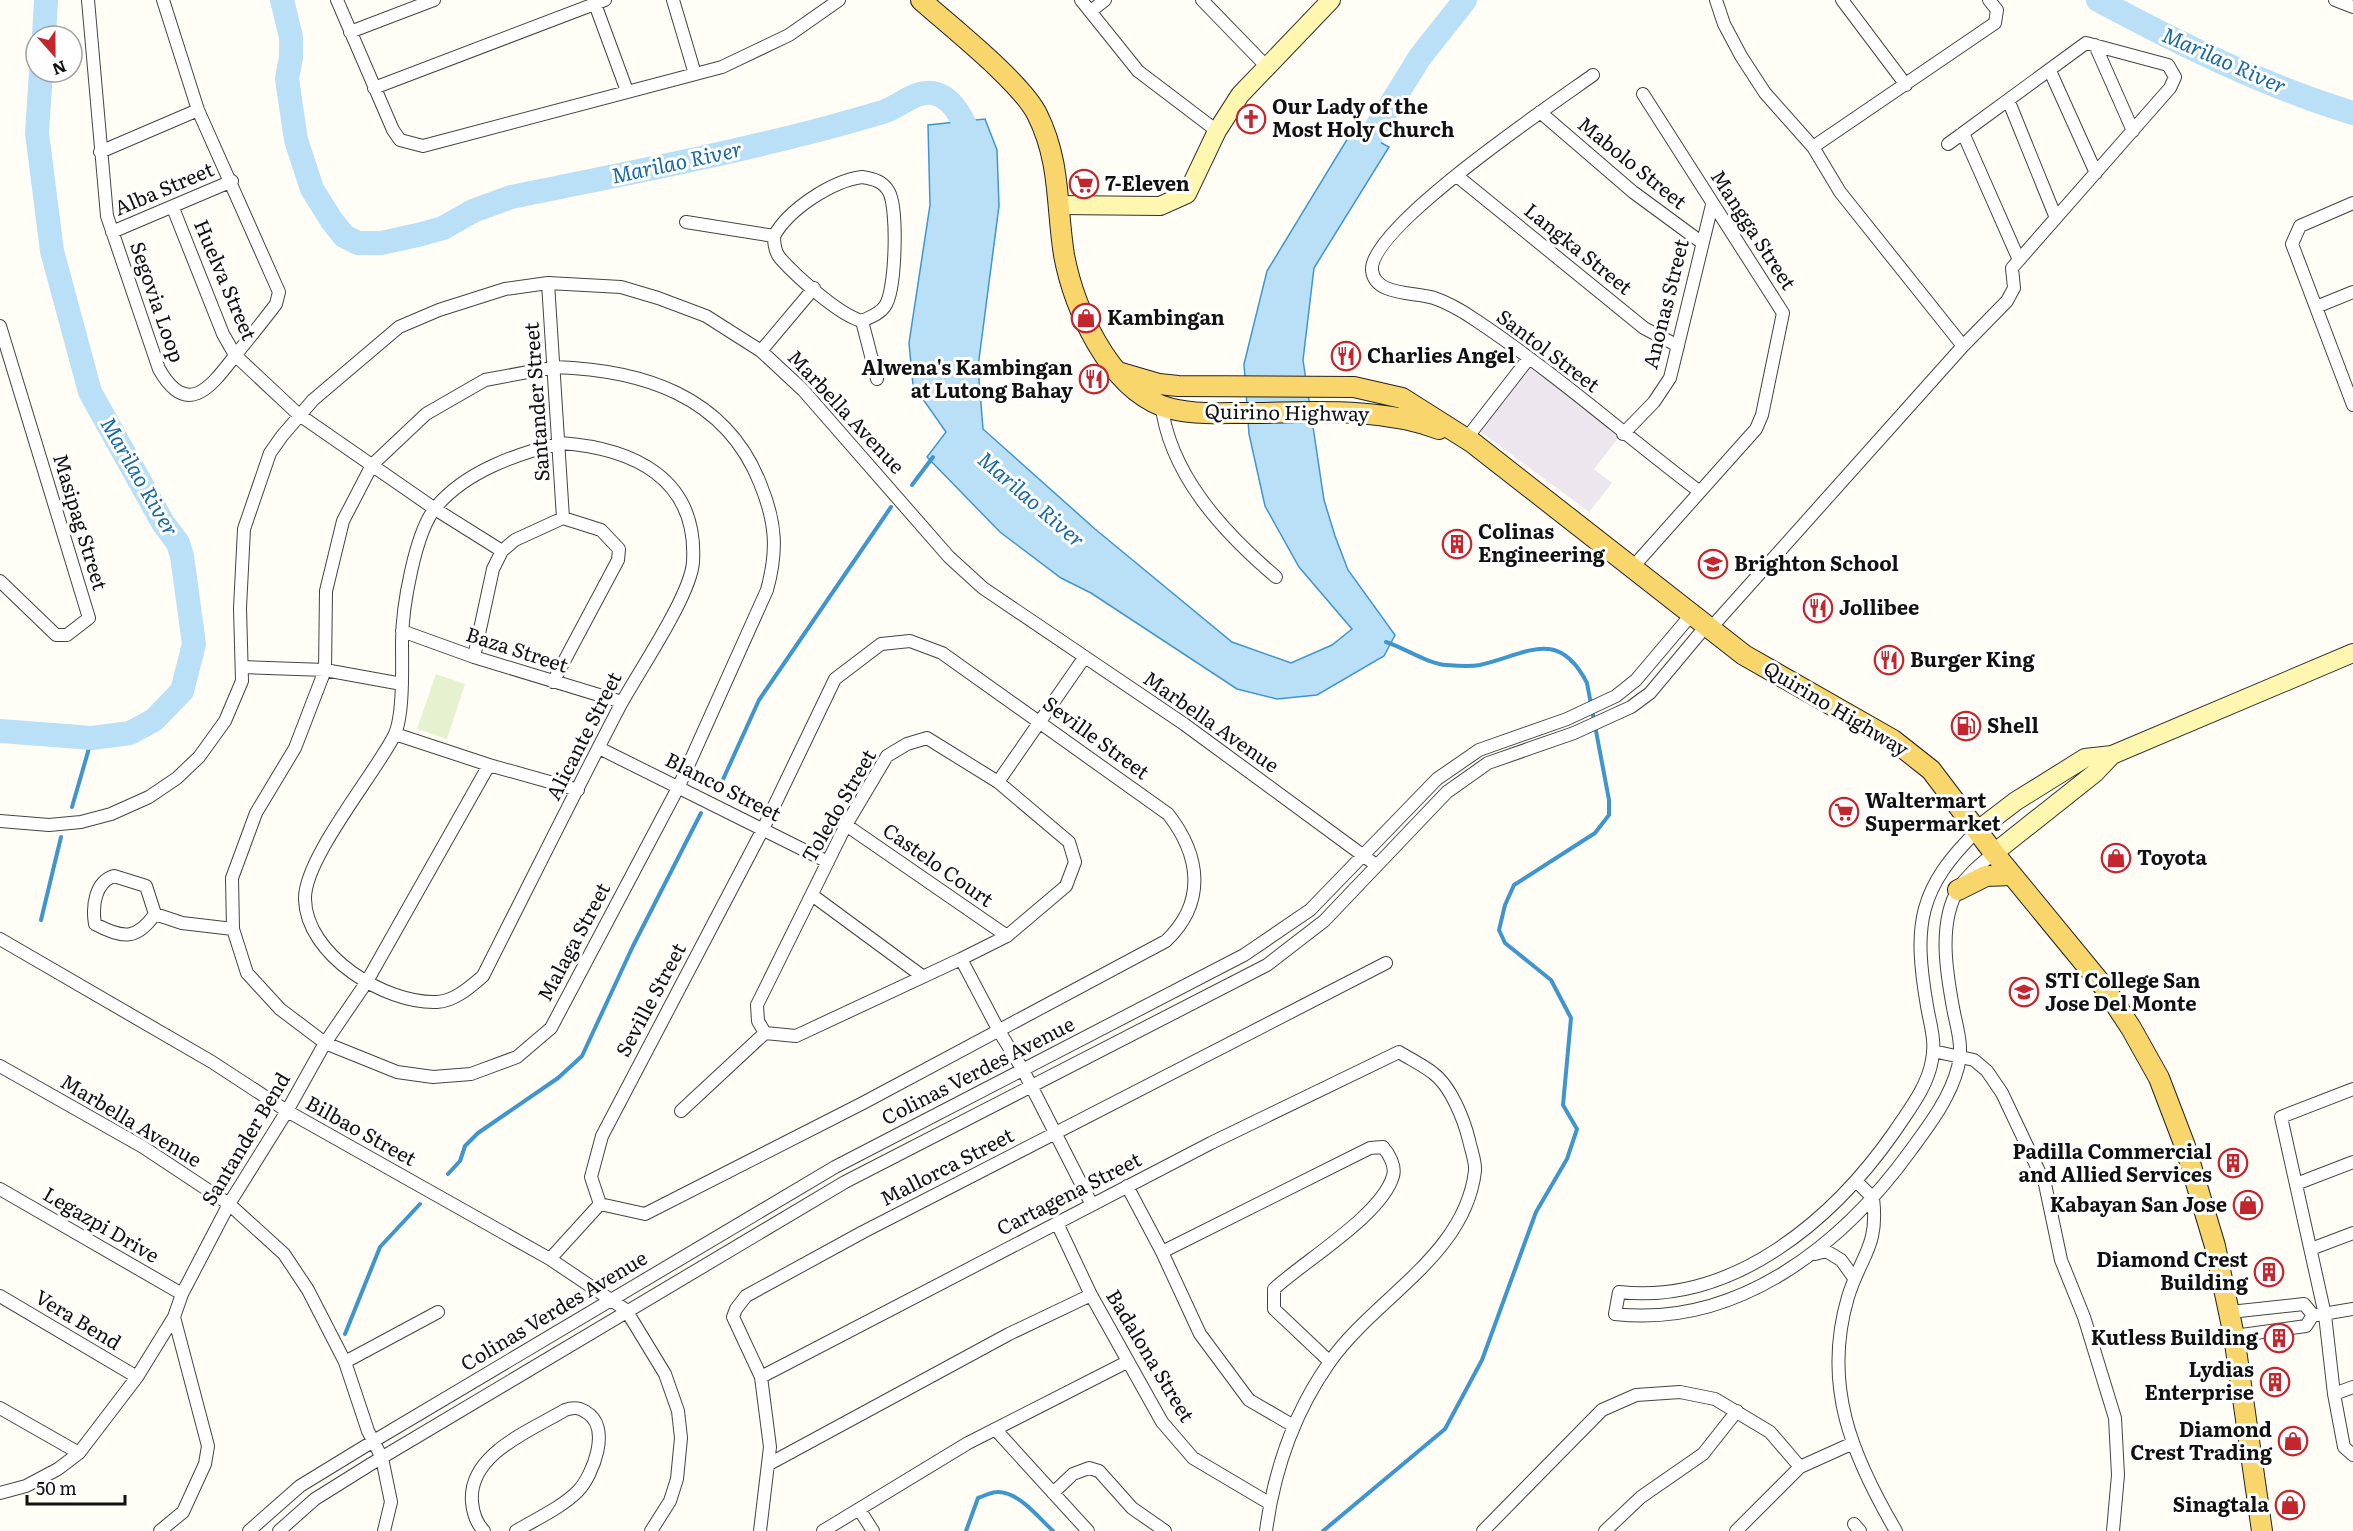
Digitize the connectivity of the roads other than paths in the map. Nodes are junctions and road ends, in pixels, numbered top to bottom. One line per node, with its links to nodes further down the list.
1 (163, 0): 30 (street, Segovia Loop)
2 (337, 0): 19 (street)
3 (434, 0): 19 (street)
4 (673, 0): 23 (street)
5 (839, 0): 23 (street)
6 (921, 0): 42 (main road, Quirino Highway)
7 (1081, 0): 18 (street)
8 (1105, 0): 18 (street)
9 (1202, 0): 21 (street)
10 (1331, 0): 21 (street)
11 (1716, 0): 36 (street)
12 (1842, 0): 25 (street)
13 (1989, 0): 25 (street)
14 (2336, 0): 17 (street)
15 (600, 2): 26 (street); 27 (street)
16 (88, 3): 37 (street, Segovia Loop)
17 (2353, 7)
18 (1091, 11): 32 (street)
19 (350, 32): 26 (street)
20 (2095, 45): 22 (street); 33 (street); 33 (street)
21 (1266, 66): 32 (street)
22 (2050, 71): 29 (street); 38 (street)
23 (695, 74): 27 (street)
24 (1593, 75): 31 (street, Santol Street)
25 (1906, 85): 36 (street)
26 (374, 88): 27 (street)
27 (627, 91)
28 (1643, 94): 43 (street, Mangga Street)
29 (2008, 102): 34 (street); 45 (street)
30 (198, 110): 37 (street); 40 (street, Segovia Loop)
31 (1540, 112): 39 (street, Santol Street); 49 (street, Mabolo Street)
32 (1217, 131): 42 (street)
33 (2133, 131): 38 (street)
34 (1964, 133): 35 (street); 50 (street)
35 (1948, 144)
36 (1813, 147): 58 (street)
37 (100, 152): 47 (street, Segovia Loop)
38 (2096, 173): 45 (street)
39 (1457, 176): 57 (street, Langka Street); 61 (street, Santol Street)
40 (232, 181): 44 (street, Alba Street); 60 (street, Segovia Loop)
41 (2353, 203): 54 (street)
42 (1060, 205): 63 (main road, Quirino Highway)
43 (1712, 205): 49 (street, Anonas Street); 74 (street, Mangga Street)
44 (172, 208): 47 (street, Alba Street); 60 (street, Huelva Street)
45 (2056, 218): 50 (street)
46 (686, 222): 48 (street)
47 (112, 232): 60 (street, Segovia Loop)
48 (774, 236): 52 (street); 55 (street)
49 (1701, 242): 57 (street, Anonas Street)
50 (2019, 260): 58 (street)
51 (548, 283): 59 (street, Marbella Avenue); 62 (street, Santander Street); 69 (street, Marbella Avenue)
52 (814, 288): 55 (street); 59 (street)
53 (2353, 292): 54 (street)
54 (2316, 307): 64 (street)
55 (862, 321): 65 (street)
56 (0, 326): 80 (street, Masipag Street)
57 (1678, 346): 70 (street, Anonas Street)
58 (1963, 346): 81 (street)
59 (761, 351): 85 (street, Marbella Avenue)
60 (236, 356): 69 (street, Huelva Street)
61 (1529, 358): 70 (street, Santol Street); 71 (street)
62 (555, 367): 72 (street, Santander Street); 73 (street, Malaga Street); 101 (street, Malaga Street)
63 (1118, 372): 66 (main road, Quirino Highway); 67 (main road, Quirino Highway)
64 (2348, 377): 68 (street)
65 (877, 379)
66 (1159, 384): 67 (street); 71 (main road, Quirino Highway)
67 (1161, 405): 71 (main road, Quirino Highway); 79 (street)
68 (2353, 405)
69 (298, 414): 73 (street, Huelva Street); 86 (street, Marbella Avenue)
70 (1623, 434): 74 (street, Santol Street)
71 (1466, 439): 78 (main road, Quirino Highway)
72 (560, 442): 75 (street, Alicante Street); 76 (street, Santander Street); 91 (street, Alicante Street)
73 (372, 465): 75 (street, Huelva Street); 87 (street, Malaga Street)
74 (1700, 492): 78 (street, Mangga Street)
75 (435, 508): 77 (street, Huelva Street); 82 (street, Alicante Street)
76 (563, 518): 77 (street); 88 (street)
77 (502, 551): 84 (street)
78 (1632, 568): 81 (main road, Quirino Highway)
79 (1276, 577)
80 (0, 581)
81 (1703, 624): 90 (street, Colinas Verdes Avenue); 92 (street, Colinas Verdes Avenue); 108 (main road, Quirino Highway)
82 (402, 631): 84 (street, Baza Street); 89 (street, Alicante Street)
83 (2353, 653): 98 (street)
84 (474, 657): 88 (street, Baza Street)
85 (1084, 658): 94 (street); 110 (street, Marbella Avenue)
86 (243, 667): 87 (street); 105 (street, Marbella Avenue)
87 (325, 670): 89 (street); 117 (street, Malaga Street)
88 (554, 682): 91 (street, Baza Street)
89 (402, 684): 95 (street, Alicante Street)
90 (1608, 700): 92 (street); 93 (street, Colinas Verdes Avenue)
91 (622, 702): 97 (street, Alicante Street)
92 (1615, 715): 96 (street, Colinas Verdes Avenue)
93 (1561, 721): 96 (street); 103 (street, Colinas Verdes Avenue)
94 (1041, 722): 100 (street); 107 (street, Seville Street); 124 (street, Seville Street)
95 (395, 734): 99 (street); 123 (street, Alicante Street)
96 (1561, 738): 104 (street, Colinas Verdes Avenue)
97 (599, 748): 101 (street, Blanco Street); 102 (street, Alicante Street)
98 (2112, 755): 108 (street); 109 (street)
99 (489, 765): 102 (street); 123 (street, Santander Bend)
100 (998, 782): 106 (street, Toledo Street); 118 (street, Toledo Street)
101 (679, 786): 107 (street, Blanco Street); 126 (street, Malaga Street)
102 (578, 790): 123 (street, Alicante Street)
103 (1420, 795): 104 (street); 110 (street, Colinas Verdes Avenue)
104 (1432, 806): 112 (street, Colinas Verdes Avenue)
105 (0, 821)
106 (846, 825): 111 (street, Toledo Street); 118 (street, Castelo Court)
107 (763, 829): 111 (street, Blanco Street); 143 (street, Seville Street)
108 (1978, 830): 109 (main road, Quirino Highway); 127 (street)
109 (1994, 853): 113 (main road, Quirino Highway); 114 (street)
110 (1362, 855): 112 (street, Marbella Avenue); 130 (street, Colinas Verdes Avenue)
111 (828, 862): 115 (street, Toledo Street)
112 (1376, 865): 131 (street, Colinas Verdes Avenue)
113 (2012, 875): 114 (main road); 159 (main road, Quirino Highway)
114 (1958, 890): 128 (street)
115 (812, 895): 122 (street); 125 (street, Toledo Street)
116 (155, 914): 116 (street); 117 (street)
117 (232, 929): 126 (street, Malaga Street)
118 (1007, 936): 120 (street, Toledo Street)
119 (0, 939): 133 (street, Bilbao Street)
120 (962, 959): 122 (street, Toledo Street); 124 (street)
121 (1386, 963): 135 (street, Mallorca Street)
122 (922, 976): 125 (street, Toledo Street)
123 (366, 983): 126 (street, Santander Bend)
124 (999, 1031): 130 (street); 143 (street, Seville Street)
125 (765, 1033): 134 (street)
126 (325, 1043): 133 (street, Santander Bend)
127 (1934, 1051): 128 (street); 137 (street)
128 (1960, 1058): 141 (street); 202 (street)
129 (0, 1066): 142 (street, Marbella Avenue)
130 (1023, 1070): 131 (street); 155 (street, Colinas Verdes Avenue)
131 (1031, 1086): 135 (street); 157 (street, Colinas Verdes Avenue)
132 (2353, 1089): 138 (street)
133 (287, 1111): 142 (street, Santander Bend); 150 (street, Bilbao Street)
134 (681, 1111)
135 (1055, 1134): 144 (street); 167 (street, Mallorca Street)
136 (2353, 1162): 138 (street)
137 (1856, 1181): 141 (street); 149 (street)
138 (2296, 1184): 147 (street)
139 (1127, 1186): 144 (street, Cartagena Street); 148 (street); 165 (street, Cartagena Street)
140 (0, 1189): 152 (street, Legazpi Drive)
141 (1873, 1198): 149 (street); 151 (street)
142 (229, 1204): 152 (street, Santander Bend); 163 (street, Marbella Avenue)
143 (600, 1204): 150 (street)
144 (1092, 1205): 145 (street, Cartagena Street)
145 (1057, 1223): 153 (street, Badalona Street); 167 (street, Cartagena Street)
146 (2353, 1233): 147 (street)
147 (2311, 1249): 160 (street)
148 (1162, 1252): 165 (street); 172 (street)
149 (1811, 1255): 151 (street)
150 (550, 1259): 155 (street, Bilbao Street)
151 (1854, 1278): 175 (street)
152 (182, 1294): 161 (street, Santander Bend)
153 (1091, 1295): 164 (street, Badalona Street); 179 (street)
154 (0, 1296): 166 (street, Vera Bend)
155 (611, 1299): 157 (street, Bilbao Street); 174 (street, Colinas Verdes Avenue)
156 (2353, 1309): 160 (street)
157 (626, 1310): 178 (street, Colinas Verdes Avenue); 191 (street)
158 (438, 1312): 163 (street)
159 (2230, 1312): 160 (street); 162 (main road, Quirino Highway)
160 (2319, 1315): 162 (street); 169 (street)
161 (174, 1317): 166 (street, Santander Bend); 185 (street)
162 (2234, 1336): 203 (main road, Quirino Highway)
163 (345, 1362): 174 (street, Marbella Avenue)
164 (1126, 1362): 173 (street); 183 (street, Badalona Street)
165 (1330, 1362): 172 (street)
166 (137, 1377): 176 (street, Santander Bend)
167 (761, 1377): 179 (street, Mallorca Street)
168 (2353, 1387): 169 (street)
169 (2334, 1394): 177 (street)
170 (0, 1408): 176 (street)
171 (1737, 1411): 180 (street); 198 (street); 199 (street)
172 (1292, 1425): 183 (street)
173 (996, 1429): 182 (street); 184 (street)
174 (372, 1442): 178 (street, Marbella Avenue); 186 (street, Colinas Verdes Avenue)
175 (1851, 1444): 180 (street); 201 (street)
176 (79, 1452): 181 (street, Santander Bend)
177 (2352, 1455)
178 (382, 1458): 187 (street, Colinas Verdes Avenue); 188 (street, Marbella Avenue)
179 (769, 1464): 192 (street, Mallorca Street)
180 (1800, 1467): 200 (street)
181 (0, 1493)
182 (1053, 1493): 195 (street); 196 (street)
183 (1269, 1503): 197 (street)
184 (859, 1509): 193 (street); 194 (street)
185 (160, 1531)
186 (249, 1531)
187 (279, 1531)
188 (384, 1531)
189 (484, 1531): 190 (street)
190 (516, 1531)
191 (651, 1531)
192 (760, 1531)
193 (823, 1531)
194 (873, 1531)
195 (1088, 1531)
196 (1165, 1531)
197 (1266, 1531)
198 (1483, 1531)
199 (1605, 1531)
200 (1737, 1531)
201 (1896, 1531)
202 (2113, 1531)
203 (2262, 1531)

